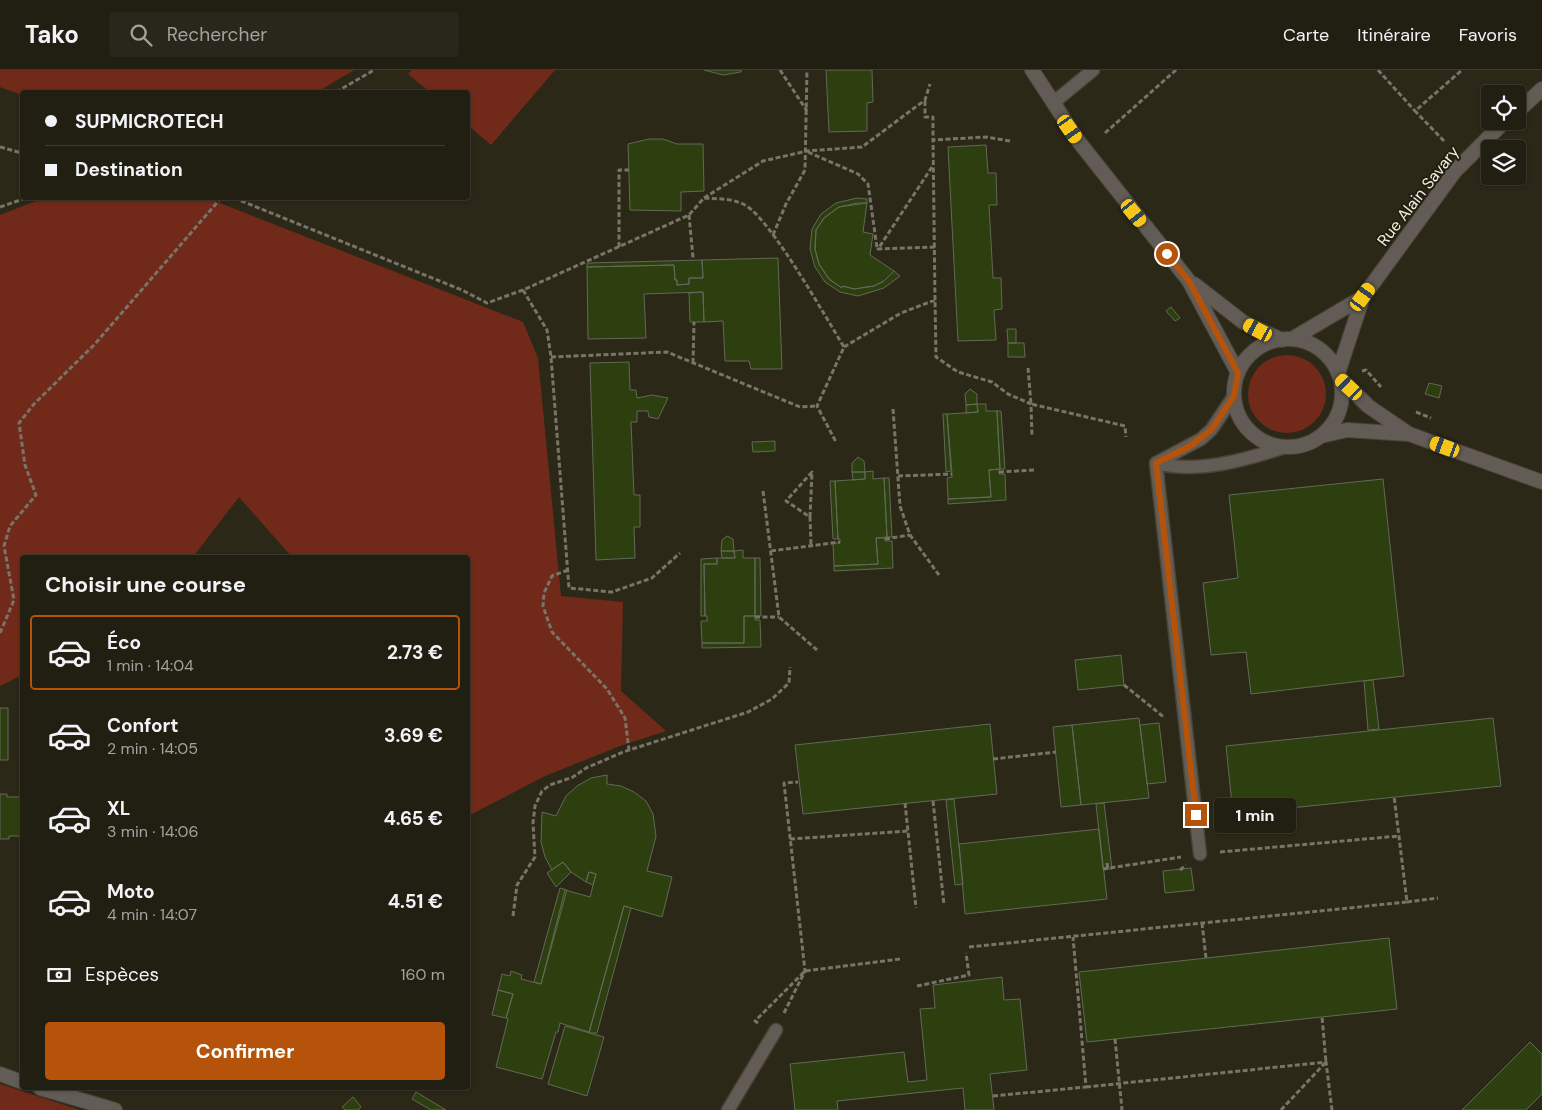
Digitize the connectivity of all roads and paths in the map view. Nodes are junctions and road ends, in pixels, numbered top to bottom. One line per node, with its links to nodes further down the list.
1 (374, 70): 11 (path)
2 (780, 70): 15 (path)
3 (807, 70): 15 (path)
4 (1032, 70): 13 (street)
5 (1093, 70): 13 (lane)
6 (1176, 70): 18 (path)
7 (1462, 70): 16 (path)
8 (1381, 71): 16 (path)
9 (930, 84): 12 (path)
10 (1542, 89): 14 (street)
11 (339, 90)
12 (925, 100): 19 (path); 23 (path)
13 (1054, 104): 38 (street)
14 (1526, 104)
15 (807, 111): 23 (path)
16 (1415, 111): 21 (path)
17 (1497, 130): 40 (street, Rue Alain Savary)
18 (1105, 133)
19 (933, 140): 20 (path); 25 (path)
20 (1010, 141)
21 (1444, 141)
22 (0, 147): 24 (path)
23 (807, 151): 27 (path); 33 (path); 36 (path)
24 (20, 153)
25 (933, 166): 35 (path); 36 (path)
26 (629, 170): 34 (path)
27 (704, 198): 32 (path); 33 (path)
28 (20, 200): 31 (path)
29 (219, 200): 81 (path)
30 (239, 200): 39 (path)
31 (0, 207)
32 (689, 214): 34 (path); 37 (path)
33 (774, 235): 44 (path)
34 (619, 247): 39 (path)
35 (936, 247): 36 (path); 41 (path)
36 (878, 249)
37 (693, 258)
38 (1189, 281): 43 (street); 48 (street)
39 (523, 290): 45 (path)
40 (1363, 297): 43 (street, Rue Alain Savary); 49 (street, Rue Alain Savary)
41 (936, 300): 44 (path); 52 (path)
42 (694, 322): 46 (path)
43 (1287, 339): 48 (street); 49 (street)
44 (844, 346): 53 (path)
45 (551, 356): 46 (path); 77 (path)
46 (693, 363): 53 (path)
47 (1028, 368): 52 (path)
48 (1238, 373): 51 (street)
49 (1339, 376): 50 (path); 57 (street); 60 (street)
50 (1383, 389)
51 (1234, 396): 62 (street); 63 (lane)
52 (1031, 404): 58 (path); 59 (path)
53 (817, 406): 61 (path)
54 (893, 409): 67 (path)
55 (1408, 409): 56 (path)
56 (1436, 420)
57 (1409, 434): 60 (street); 68 (street)
58 (1032, 437)
59 (1126, 437)
60 (1320, 437): 62 (street)
61 (836, 442)
62 (1285, 447): 63 (lane)
63 (1156, 463): 85 (lane)
64 (1034, 470): 65 (path)
65 (999, 472)
66 (952, 474): 67 (path)
67 (898, 476): 71 (path)
68 (1542, 482)
69 (763, 491): 75 (path)
70 (810, 517): 70 (path); 74 (path)
71 (910, 535): 72 (path); 78 (path)
72 (885, 539)
73 (840, 542): 74 (path)
74 (811, 545): 75 (path)
75 (770, 551): 80 (path)
76 (680, 553): 77 (path)
77 (568, 570): 86 (path)
78 (939, 575)
79 (755, 618): 80 (path)
80 (779, 618): 82 (path)
81 (0, 633)
82 (817, 650)
83 (790, 667): 86 (path)
84 (1124, 684): 85 (path)
85 (1186, 736): 96 (lane)
86 (629, 750): 104 (path)
87 (1056, 752): 88 (path)
88 (993, 759)
89 (798, 782): 95 (path)
90 (1394, 796): 94 (path)
91 (933, 801): 102 (path)
92 (905, 803): 93 (path)
93 (908, 831): 95 (path); 103 (path)
94 (1399, 836): 96 (path); 101 (path)
95 (790, 839): 111 (path)
96 (1200, 854): 99 (path)
97 (1108, 863): 99 (path)
98 (1103, 869): 99 (path)
99 (1108, 869)
100 (1438, 898): 101 (path)
101 (1407, 902): 105 (path)
102 (944, 905)
103 (916, 908)
104 (513, 916)
105 (1202, 923): 106 (path); 109 (path)
106 (1073, 937): 107 (path); 120 (path)
107 (969, 947)
108 (966, 953): 112 (path)
109 (1206, 958)
110 (900, 959): 111 (path)
111 (805, 971): 114 (path); 114 (path)
112 (917, 986)
113 (1322, 1017): 116 (path)
114 (776, 1030): 124 (lane)
115 (1115, 1039): 119 (path)
116 (1326, 1062): 119 (path); 126 (path); 127 (path)
117 (0, 1074): 118 (street)
118 (20, 1081)
119 (1120, 1082): 120 (path); 125 (path)
120 (1086, 1087): 122 (path)
121 (47, 1090): 123 (street)
122 (993, 1096)
123 (114, 1110)
124 (728, 1110)
125 (1122, 1110)
126 (1281, 1110)
127 (1332, 1110)

